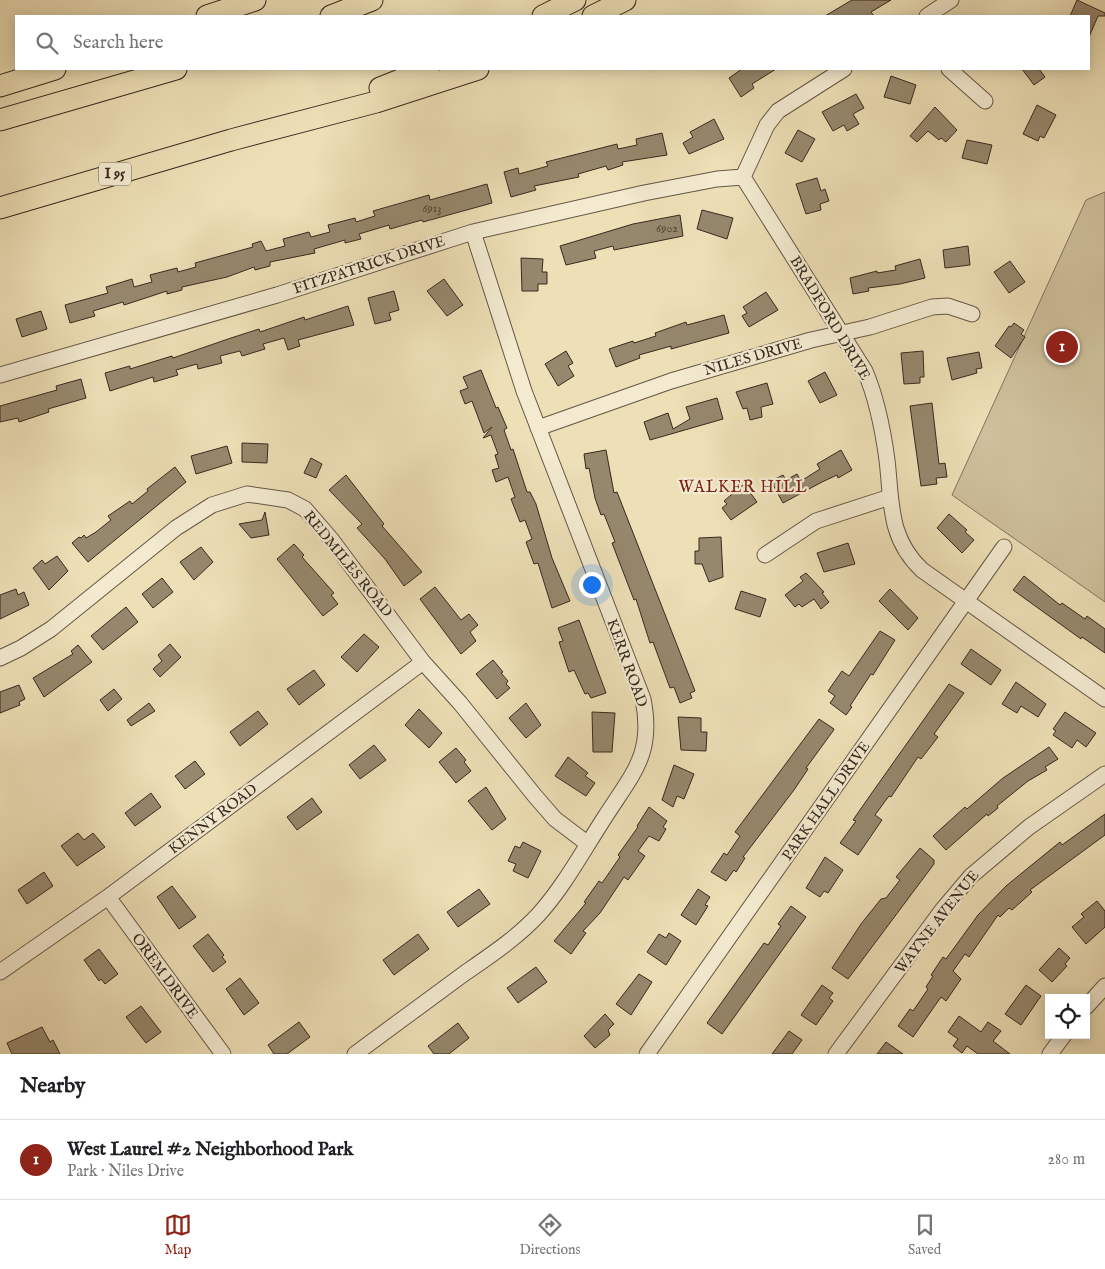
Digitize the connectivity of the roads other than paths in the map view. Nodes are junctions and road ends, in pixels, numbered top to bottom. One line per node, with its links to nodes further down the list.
1 (248, 0): 7 (highway)
2 (255, 0): 8 (highway)
3 (372, 0): 9 (highway)
4 (575, 0): 10 (highway)
5 (625, 0): 11 (highway)
6 (951, 0): 12 (street)
7 (209, 15)
8 (209, 15)
9 (334, 15)
10 (545, 15)
11 (595, 15)
12 (928, 15)
13 (52, 70): 19 (highway)
14 (173, 70): 21 (highway)
15 (425, 70): 22 (highway, I 95)
16 (475, 70): 22 (highway)
17 (842, 70): 23 (street)
18 (950, 70): 20 (street)
19 (0, 86)
20 (985, 101)
21 (0, 120)
22 (231, 140): 24 (highway, I 95)
23 (743, 177): 25 (street, FITZPATRICK DRIVE); 27 (street, BRADFORD DRIVE)
24 (0, 208)
25 (473, 232): 28 (street, FITZPATRICK DRIVE); 29 (street, KERR ROAD)
26 (972, 314): 27 (street, NILES DRIVE)
27 (841, 332): 29 (street, NILES DRIVE); 30 (street, BRADFORD DRIVE)
28 (0, 375)
29 (538, 428): 38 (street, KERR ROAD)
30 (890, 497): 32 (street); 33 (street, BRADFORD DRIVE)
31 (1004, 547): 33 (street, PARK HALL DRIVE)
32 (765, 555)
33 (968, 602): 36 (street, BRADFORD DRIVE); 46 (street, PARK HALL DRIVE)
34 (0, 658): 35 (street, REDMILES ROAD)
35 (423, 662): 38 (street, REDMILES ROAD); 39 (street, KENNY ROAD)
36 (1105, 700)
37 (1105, 774): 47 (street, WAYNE AVENUE)
38 (588, 844): 45 (street, KERR ROAD)
39 (108, 897): 40 (street, KENNY ROAD); 44 (street, OREM DRIVE)
40 (0, 972)
41 (1105, 986): 42 (street)
42 (1090, 1003)
43 (1061, 1039): 48 (street)
44 (223, 1054)
45 (355, 1054)
46 (647, 1054)
47 (836, 1054)
48 (1050, 1054)

